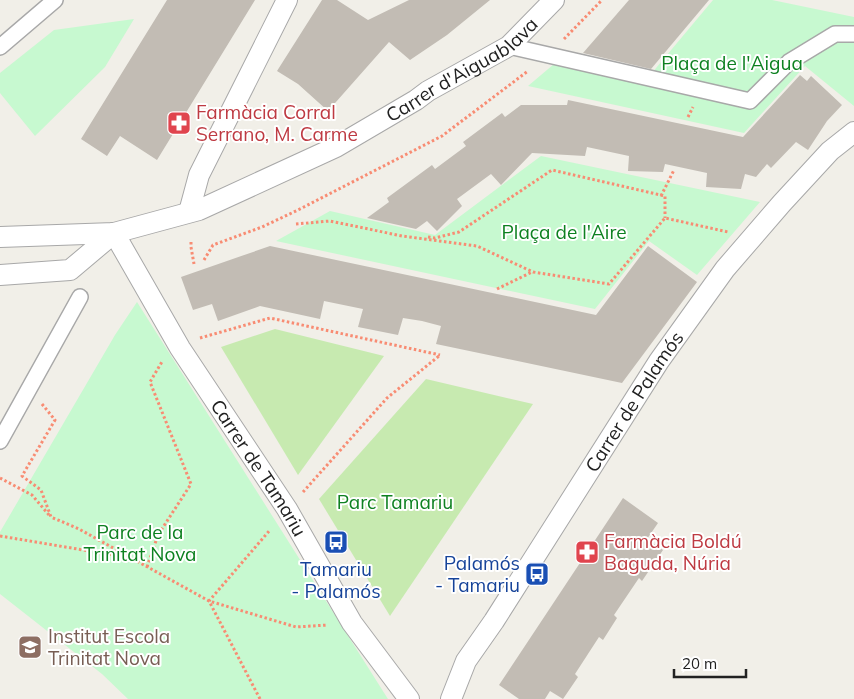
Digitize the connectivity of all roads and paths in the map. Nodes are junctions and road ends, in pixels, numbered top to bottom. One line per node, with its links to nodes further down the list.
1 (55, 0): 7 (street)
2 (287, 0): 12 (street)
3 (554, 0): 6 (street, Carrer d'Aiguablava)
4 (602, 0): 8 (path, Carrer d'Aiguablava)
5 (854, 34): 8 (street)
6 (509, 46): 8 (street); 12 (street, Carrer d'Aiguablava)
7 (0, 47)
8 (548, 56): 20 (path, Carrer d'Aiguablava)
9 (854, 132): 41 (street, Carrer de Palamós)
10 (674, 170): 11 (path)
11 (660, 196): 13 (path); 17 (path)
12 (189, 212): 16 (street, Carrer d'Aiguablava)
13 (665, 218): 15 (path); 22 (path)
14 (296, 224): 17 (path)
15 (729, 232)
16 (114, 233): 18 (street, Carrer d'Aiguablava); 23 (street, Carrer d'Aiguablava); 38 (street, Carrer de Tamariu)
17 (402, 236): 22 (path)
18 (0, 237)
19 (191, 242): 21 (path)
20 (204, 260)
21 (194, 264)
22 (533, 272): 24 (path)
23 (0, 275)
24 (497, 289)
25 (80, 297): 29 (street)
26 (193, 340): 31 (path)
27 (163, 360): 36 (path)
28 (55, 420): 32 (path)
29 (0, 441)
30 (0, 478): 32 (path)
31 (298, 497)
32 (51, 517): 35 (path)
33 (270, 530): 37 (path)
34 (0, 536): 35 (path)
35 (130, 557): 36 (path)
36 (147, 567): 37 (path)
37 (209, 601): 38 (path); 39 (path)
38 (352, 623): 40 (street, Carrer de Tamariu)
39 (260, 699)
40 (409, 699)
41 (451, 699)

